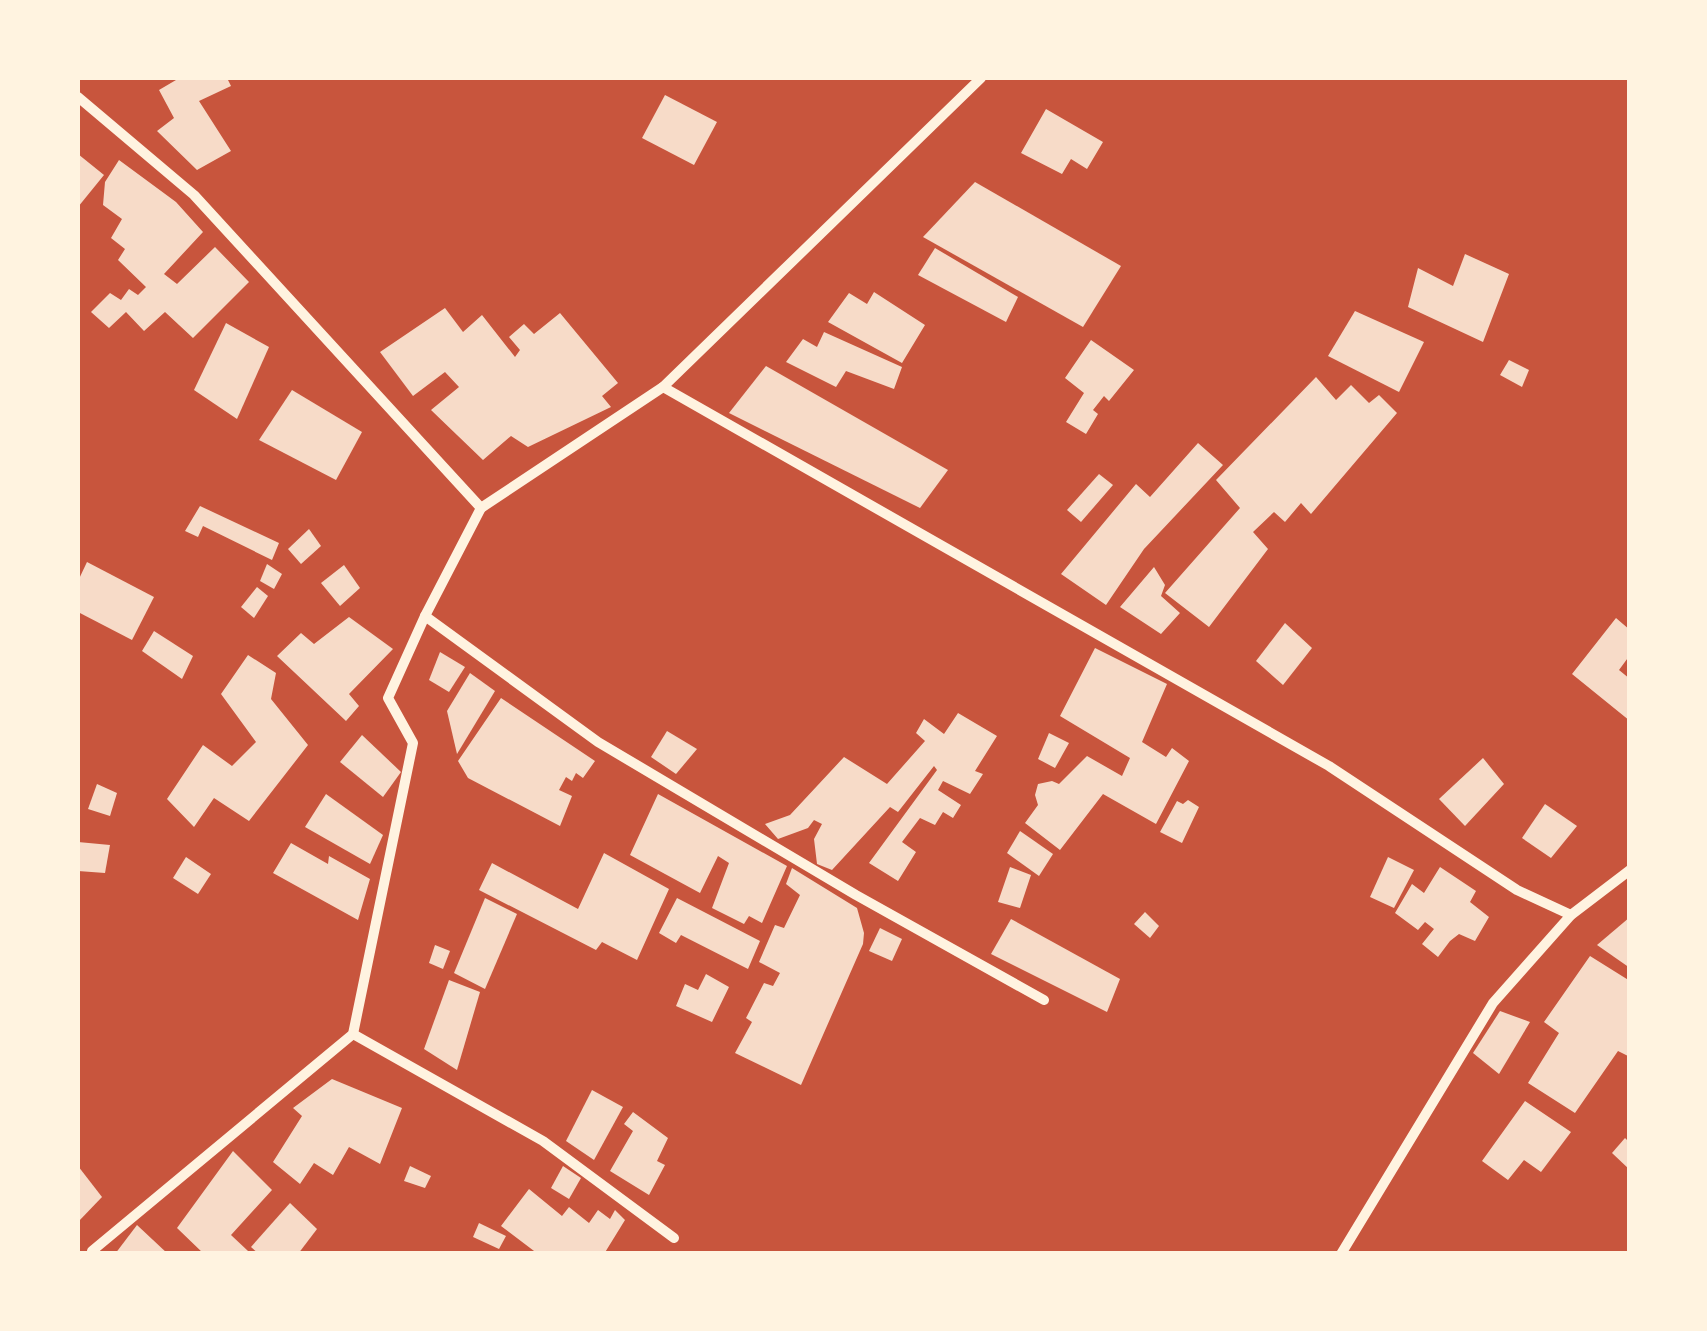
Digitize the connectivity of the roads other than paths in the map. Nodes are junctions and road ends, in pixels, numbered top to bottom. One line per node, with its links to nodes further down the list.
1 (981, 78): 3 (street)
2 (78, 97): 4 (street)
3 (664, 386): 4 (street); 7 (street)
4 (481, 508): 5 (street)
5 (425, 616): 8 (street); 9 (street)
6 (1630, 870): 7 (street)
7 (1571, 915): 12 (street)
8 (1044, 1000)
9 (353, 1034): 10 (street); 11 (street)
10 (674, 1238)
11 (92, 1251)
12 (1341, 1254)

